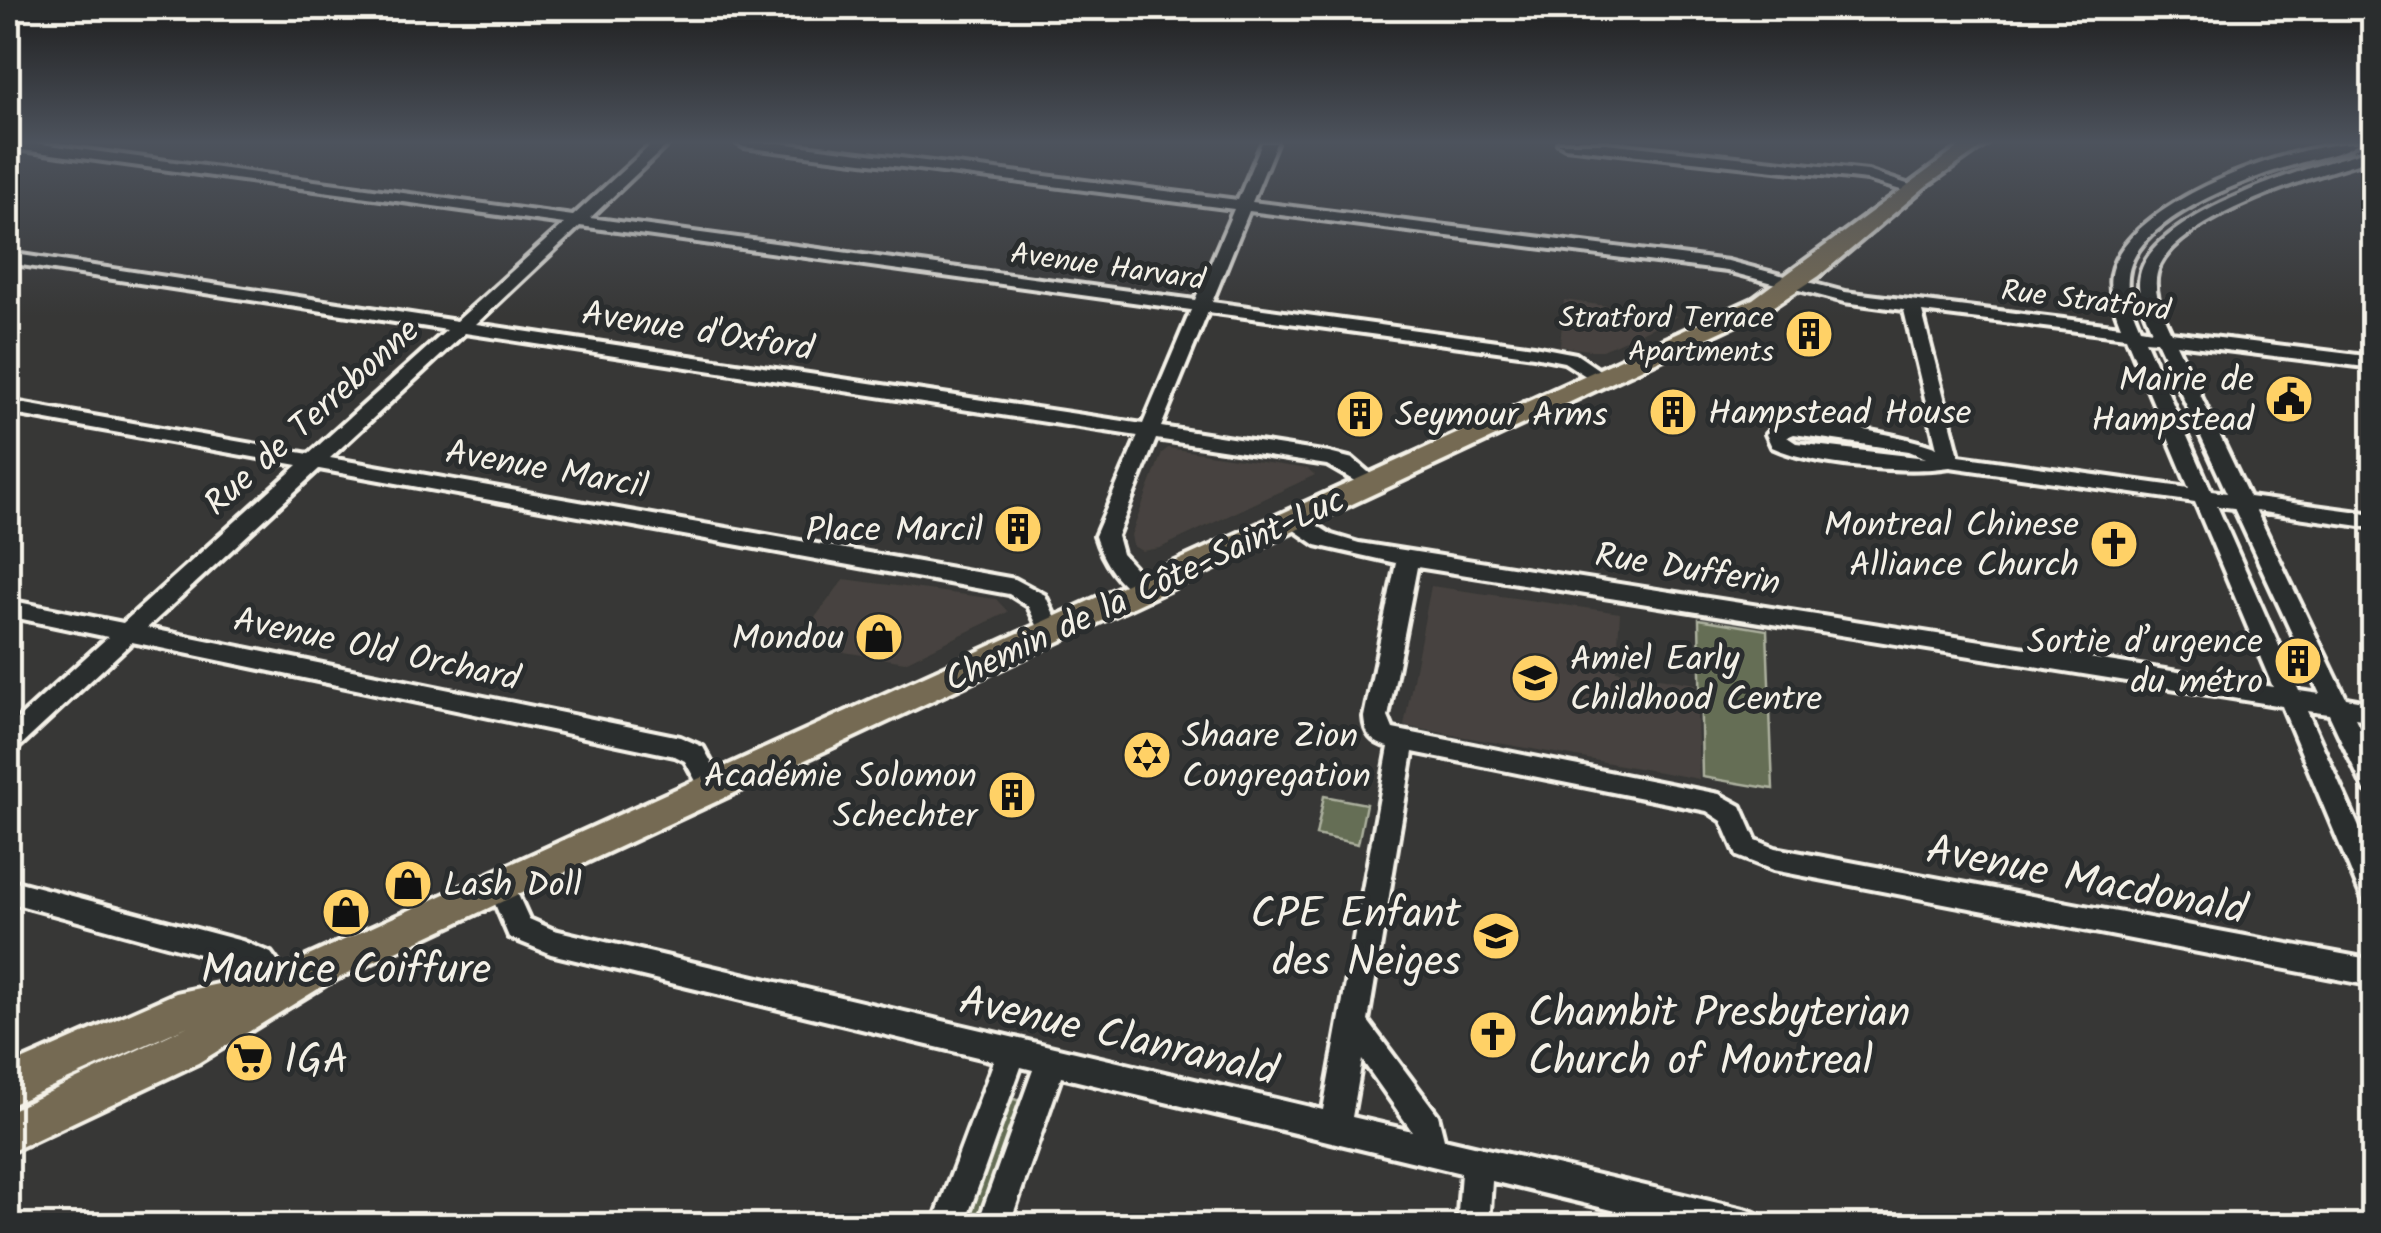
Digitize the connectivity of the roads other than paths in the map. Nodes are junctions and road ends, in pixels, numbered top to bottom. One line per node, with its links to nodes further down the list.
1 (432, 201): 9 (street, Avenue Harvard)
2 (599, 201): 9 (street, Rue de Terrebonne)
3 (1201, 201): 8 (street, Rue Stratford)
4 (1246, 201): 8 (street)
5 (1896, 201): 11 (main road, Chemin de la Côte-Saint-Luc)
6 (2200, 201): 15 (street)
7 (2246, 201): 16 (street)
8 (1244, 206): 11 (street, Rue Stratford); 12 (street)
9 (578, 220): 12 (street, Avenue Harvard); 14 (street, Rue de Terrebonne)
10 (8, 258): 14 (street, Avenue d'Oxford)
11 (1794, 284): 13 (street, Rue Stratford); 18 (main road, Chemin de la Côte-Saint-Luc)
12 (1202, 306): 18 (street, Avenue Harvard); 20 (street)
13 (1912, 306): 15 (street, Rue Stratford); 21 (street)
14 (460, 327): 20 (street, Avenue d'Oxford); 22 (street, Rue de Terrebonne)
15 (2134, 333): 16 (street, Rue Stratford); 24 (street)
16 (2164, 337): 17 (street, Rue Stratford); 25 (street)
17 (2374, 363)
18 (1602, 378): 23 (main road, Chemin de la Côte-Saint-Luc)
19 (8, 407): 22 (street, Avenue Marcil)
20 (1149, 432): 23 (street, Avenue d'Oxford); 29 (street)
21 (1950, 461): 21 (street); 24 (street)
22 (312, 462): 31 (street, Rue de Terrebonne); 32 (street, Avenue Marcil)
23 (1372, 484): 26 (main road, Chemin de la Côte-Saint-Luc)
24 (2206, 498): 25 (street); 33 (street)
25 (2243, 503): 27 (street); 34 (street)
26 (1294, 520): 28 (street, Rue Dufferin); 29 (main road, Chemin de la Côte-Saint-Luc)
27 (2374, 521)
28 (1408, 558): 33 (street, Rue Dufferin); 37 (street)
29 (1143, 589): 32 (main road, Chemin de la Côte-Saint-Luc)
30 (8, 608): 31 (street, Avenue Old Orchard)
31 (126, 632): 36 (street, Rue de Terrebonne); 39 (street, Avenue Old Orchard)
32 (1051, 632): 39 (main road, Chemin de la Côte-Saint-Luc)
33 (2291, 700): 34 (street, Rue Dufferin); 42 (street)
34 (2339, 708): 35 (street, Rue Dufferin); 38 (street)
35 (2374, 712)
36 (8, 742)
37 (1402, 742): 43 (street, Avenue Macdonald); 45 (street)
38 (2374, 784)
39 (712, 787): 40 (main road, Chemin de la Côte-Saint-Luc)
40 (500, 885): 44 (main road, Chemin de la Côte-Saint-Luc); 46 (street, Avenue Clanranald)
41 (8, 891): 44 (street)
42 (2374, 893)
43 (2374, 972)
44 (282, 987): 48 (main road, Chemin de la Côte-Saint-Luc); 50 (main road, Chemin de la Côte-Saint-Luc)
45 (1353, 1024): 49 (street); 51 (street)
46 (1012, 1052): 47 (street, Avenue Clanranald); 53 (street)
47 (1052, 1062): 49 (street, Avenue Clanranald); 54 (street)
48 (8, 1087)
49 (1335, 1128): 51 (street, Avenue Clanranald)
50 (8, 1133)
51 (1430, 1151): 52 (street, Avenue Clanranald)
52 (1478, 1162): 55 (street); 56 (street, Avenue Clanranald)
53 (948, 1226)
54 (993, 1226)
55 (1473, 1226)
56 (1748, 1226)

